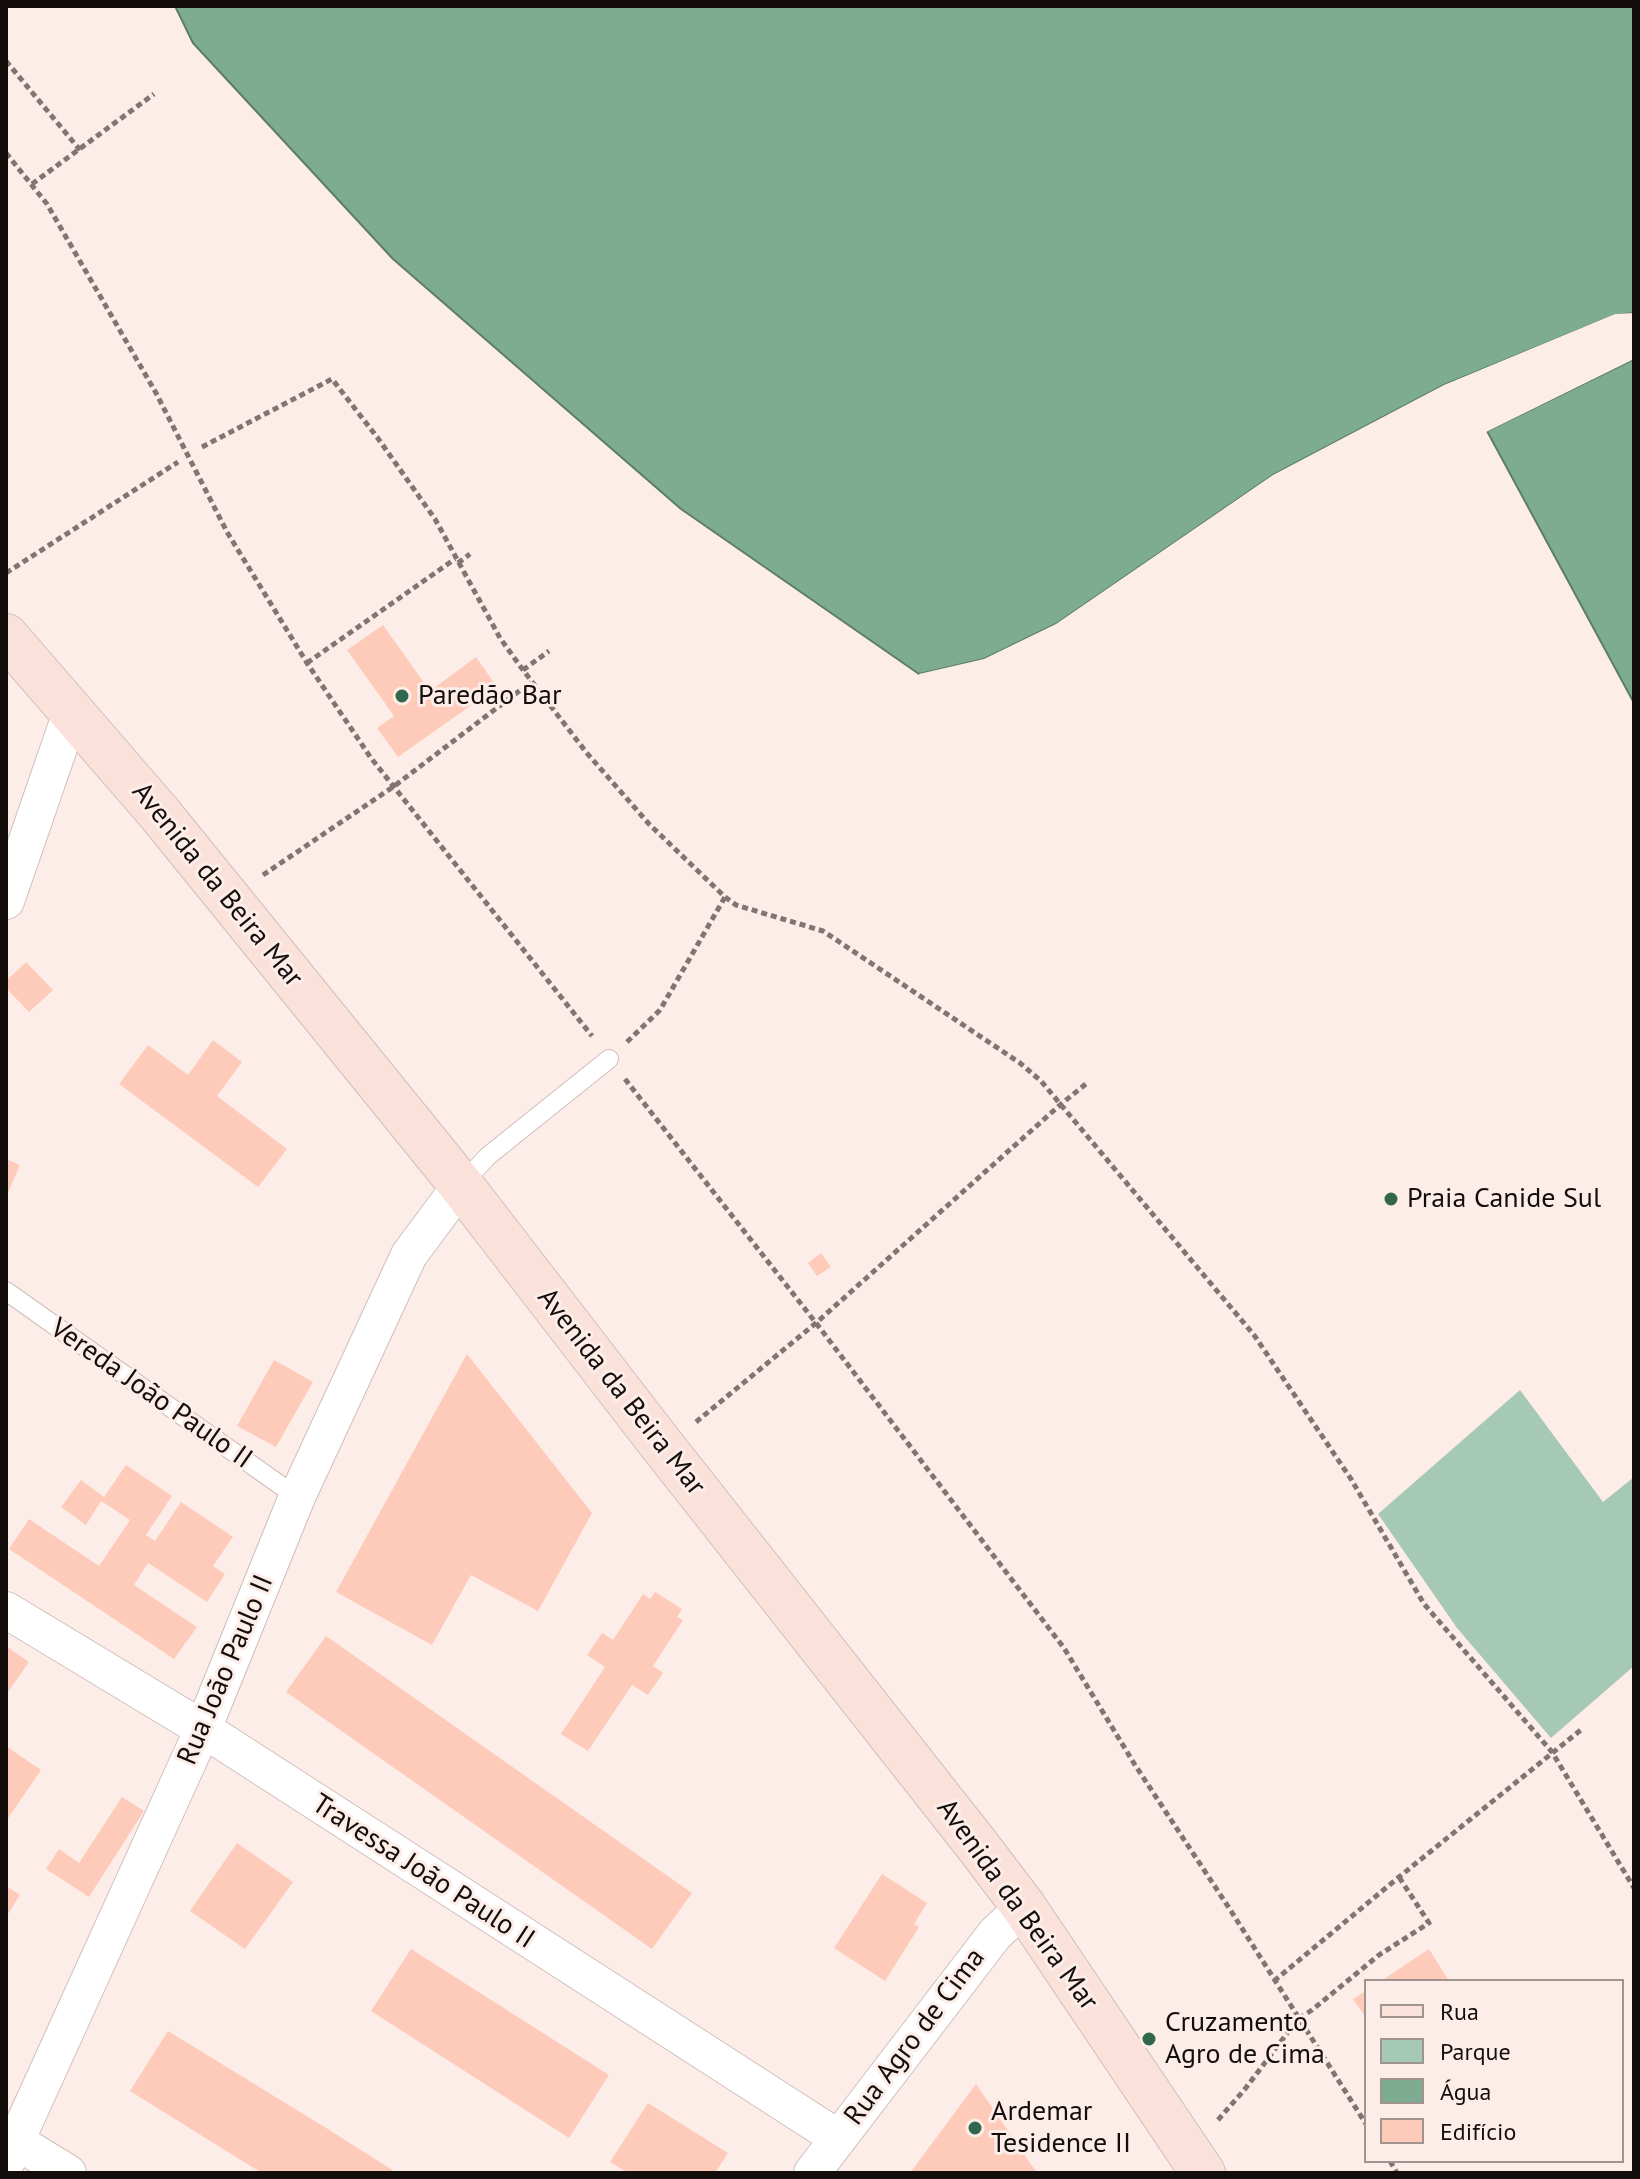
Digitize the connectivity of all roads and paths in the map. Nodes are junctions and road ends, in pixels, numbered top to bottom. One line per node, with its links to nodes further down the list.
1 (6, 61): 3 (path)
2 (154, 94): 3 (path)
3 (80, 150): 5 (path)
4 (6, 153): 5 (path)
5 (32, 184): 13 (path)
6 (202, 447): 9 (path)
7 (178, 462): 10 (path)
8 (470, 554): 9 (path)
9 (457, 561): 13 (path); 14 (path)
10 (6, 573)
11 (6, 636): 16 (main road, Avenida da Beira Mar)
12 (549, 651): 14 (path)
13 (307, 663): 17 (path)
14 (523, 670): 15 (path)
15 (531, 682): 17 (path); 19 (path)
16 (72, 710): 20 (street); 24 (main road, Avenida da Beira Mar)
17 (393, 787): 18 (path)
18 (263, 875)
19 (725, 897): 21 (path); 23 (path)
20 (6, 901)
21 (609, 1059): 24 (lane)
22 (1087, 1083): 23 (path)
23 (1060, 1105): 26 (path); 32 (path)
24 (461, 1185): 28 (street, Rua João Paulo II); 35 (main road, Avenida da Beira Mar)
25 (6, 1291): 28 (lane, Vereda João Paulo II)
26 (816, 1323): 27 (path); 36 (path)
27 (696, 1422)
28 (297, 1497): 30 (street, Rua João Paulo II)
29 (6, 1610): 30 (street, Travessa João Paulo II)
30 (203, 1729): 40 (street, Travessa João Paulo II); 41 (street, Rua João Paulo II)
31 (1582, 1729): 32 (path)
32 (1552, 1752): 33 (path); 34 (path)
33 (1399, 1877): 36 (path); 37 (path)
34 (1634, 1888)
35 (1024, 1907): 40 (street, Rua Agro de Cima); 44 (main road, Avenida da Beira Mar)
36 (1274, 1981): 37 (path)
37 (1298, 2019): 38 (path); 39 (path)
38 (1217, 2121)
39 (1364, 2121)
40 (838, 2138): 43 (street, Rua Agro de Cima)
41 (11, 2152): 42 (street)
42 (68, 2173)
43 (812, 2173)
44 (1203, 2173)

